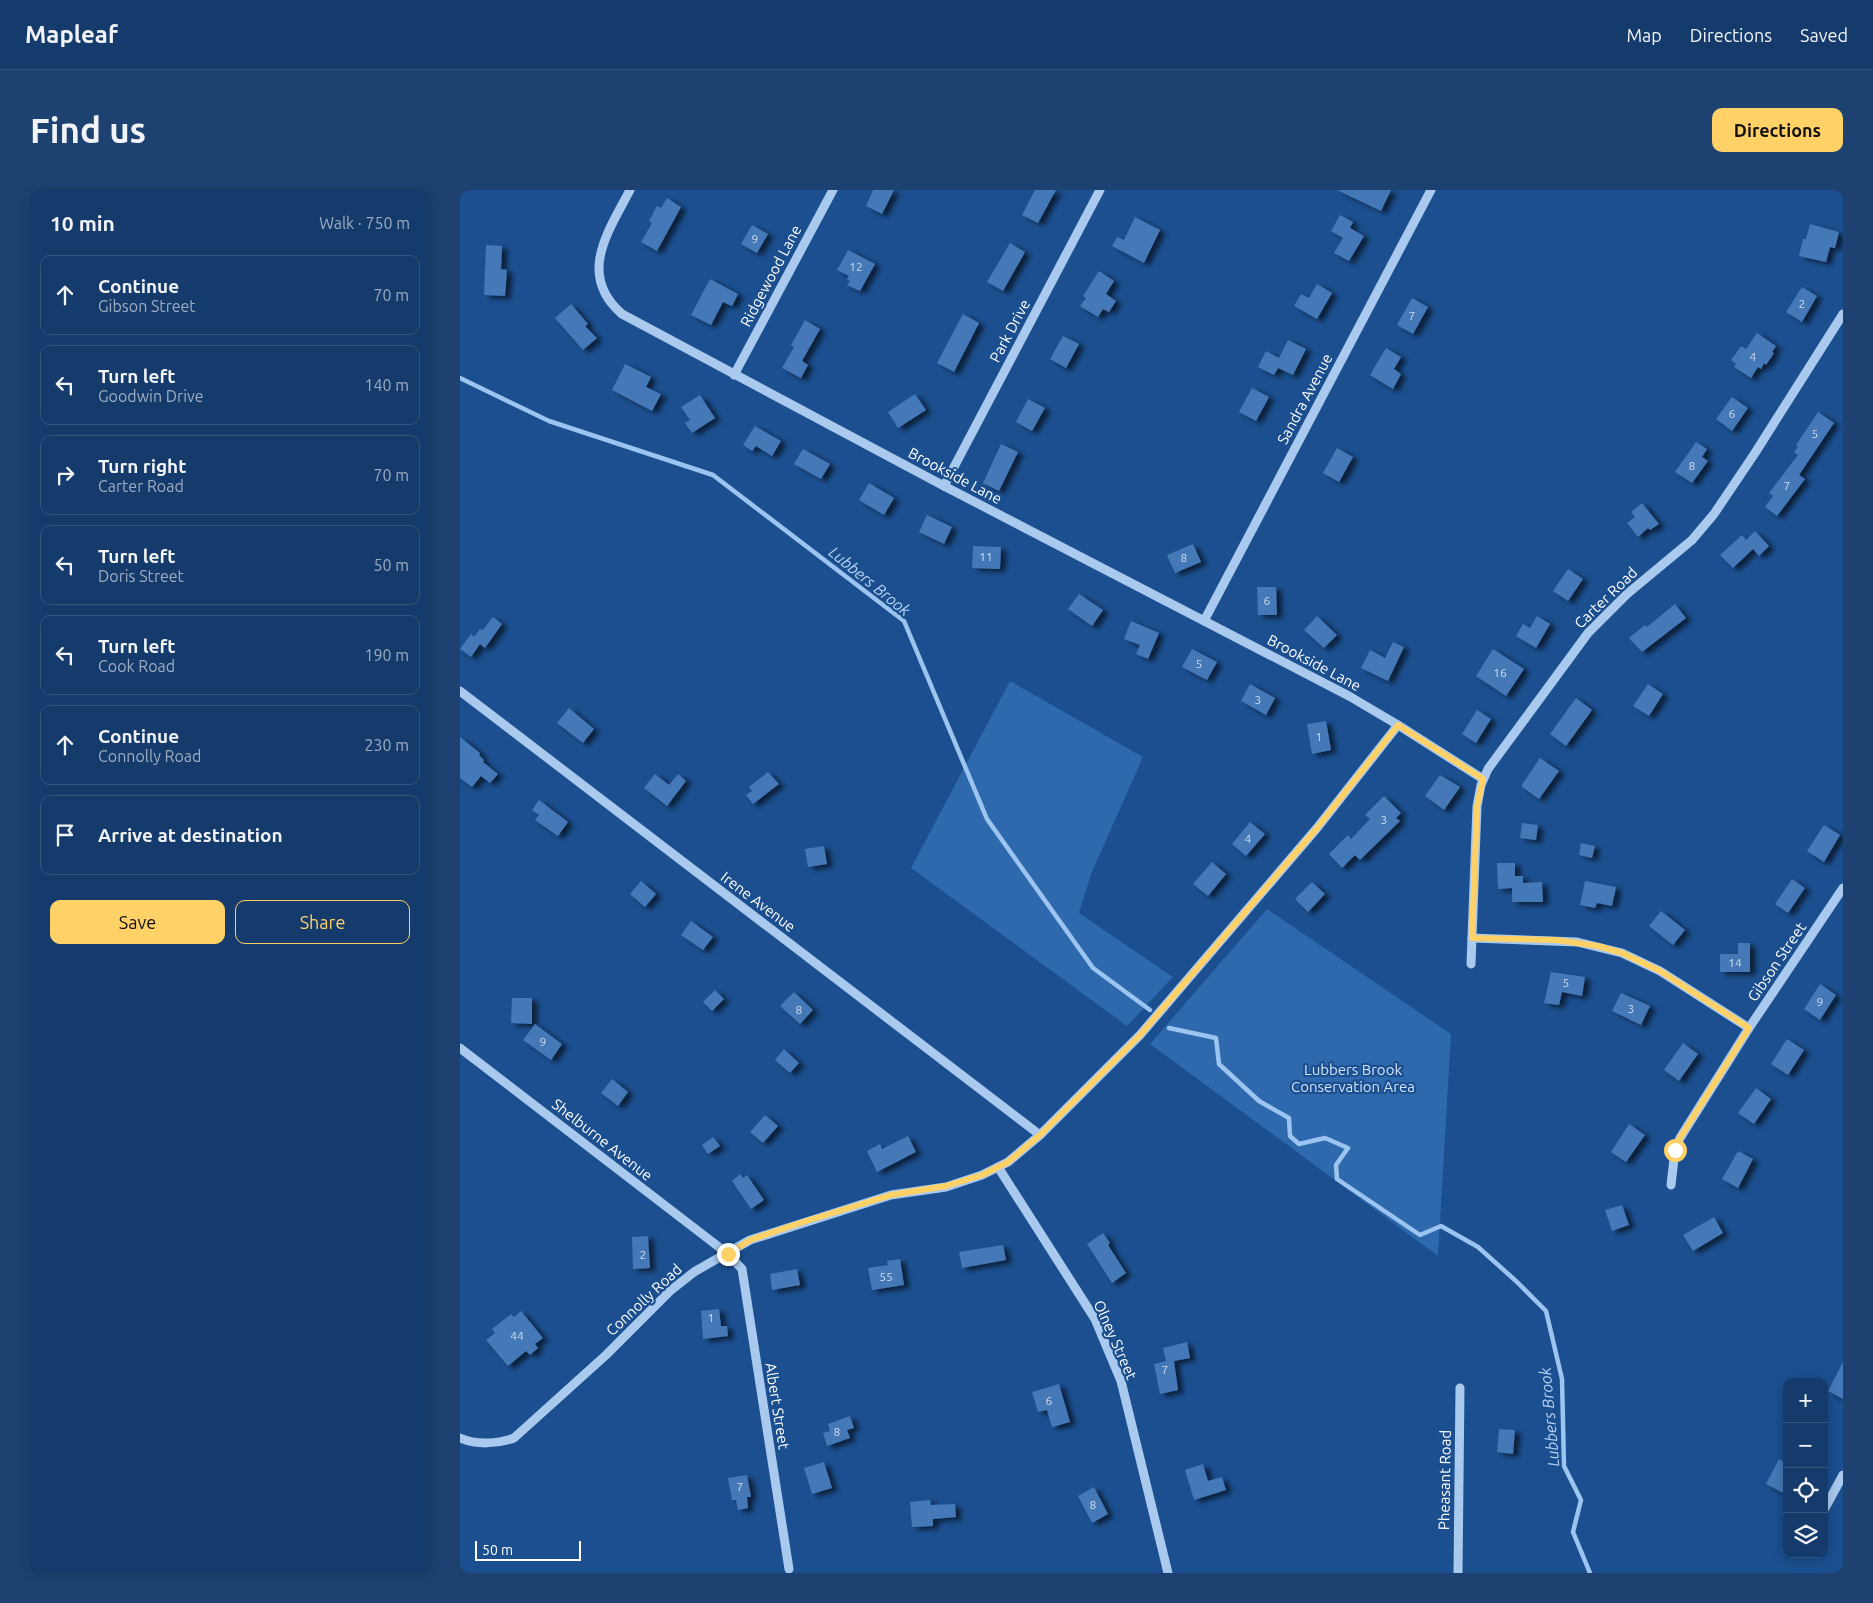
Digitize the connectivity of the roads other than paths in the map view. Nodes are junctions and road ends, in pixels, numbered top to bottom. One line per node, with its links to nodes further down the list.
1 (630, 190): 6 (street, Brookside Lane)
2 (833, 190): 6 (street, Ridgewood Lane)
3 (1100, 190): 7 (street, Park Drive)
4 (1431, 190): 8 (street, Sandra Avenue)
5 (1843, 314): 11 (street, Carter Road)
6 (734, 375): 7 (street, Brookside Lane)
7 (944, 486): 8 (street, Brookside Lane)
8 (1204, 620): 10 (street, Brookside Lane)
9 (460, 691): 17 (street, Irene Avenue)
10 (1398, 725): 11 (street, Brookside Lane); 17 (street, Connolly Road)
11 (1483, 779): 13 (street, Carter Road)
12 (1843, 888): 15 (street, Gibson Street)
13 (1472, 938): 14 (street, Carter Road); 15 (street)
14 (1471, 964)
15 (1749, 1028): 19 (street, Gibson Street)
16 (460, 1048): 20 (street, Shelburne Avenue)
17 (1040, 1135): 18 (street, Connolly Road)
18 (998, 1167): 20 (street, Connolly Road); 26 (street, Olney Street)
19 (1671, 1185)
20 (728, 1254): 22 (street, Connolly Road); 25 (street, Albert Street)
21 (1460, 1388): 27 (street, Pheasant Road)
22 (460, 1438)
23 (1843, 1475): 24 (street)
24 (1828, 1504)
25 (789, 1569)
26 (1168, 1573)
27 (1458, 1573)

